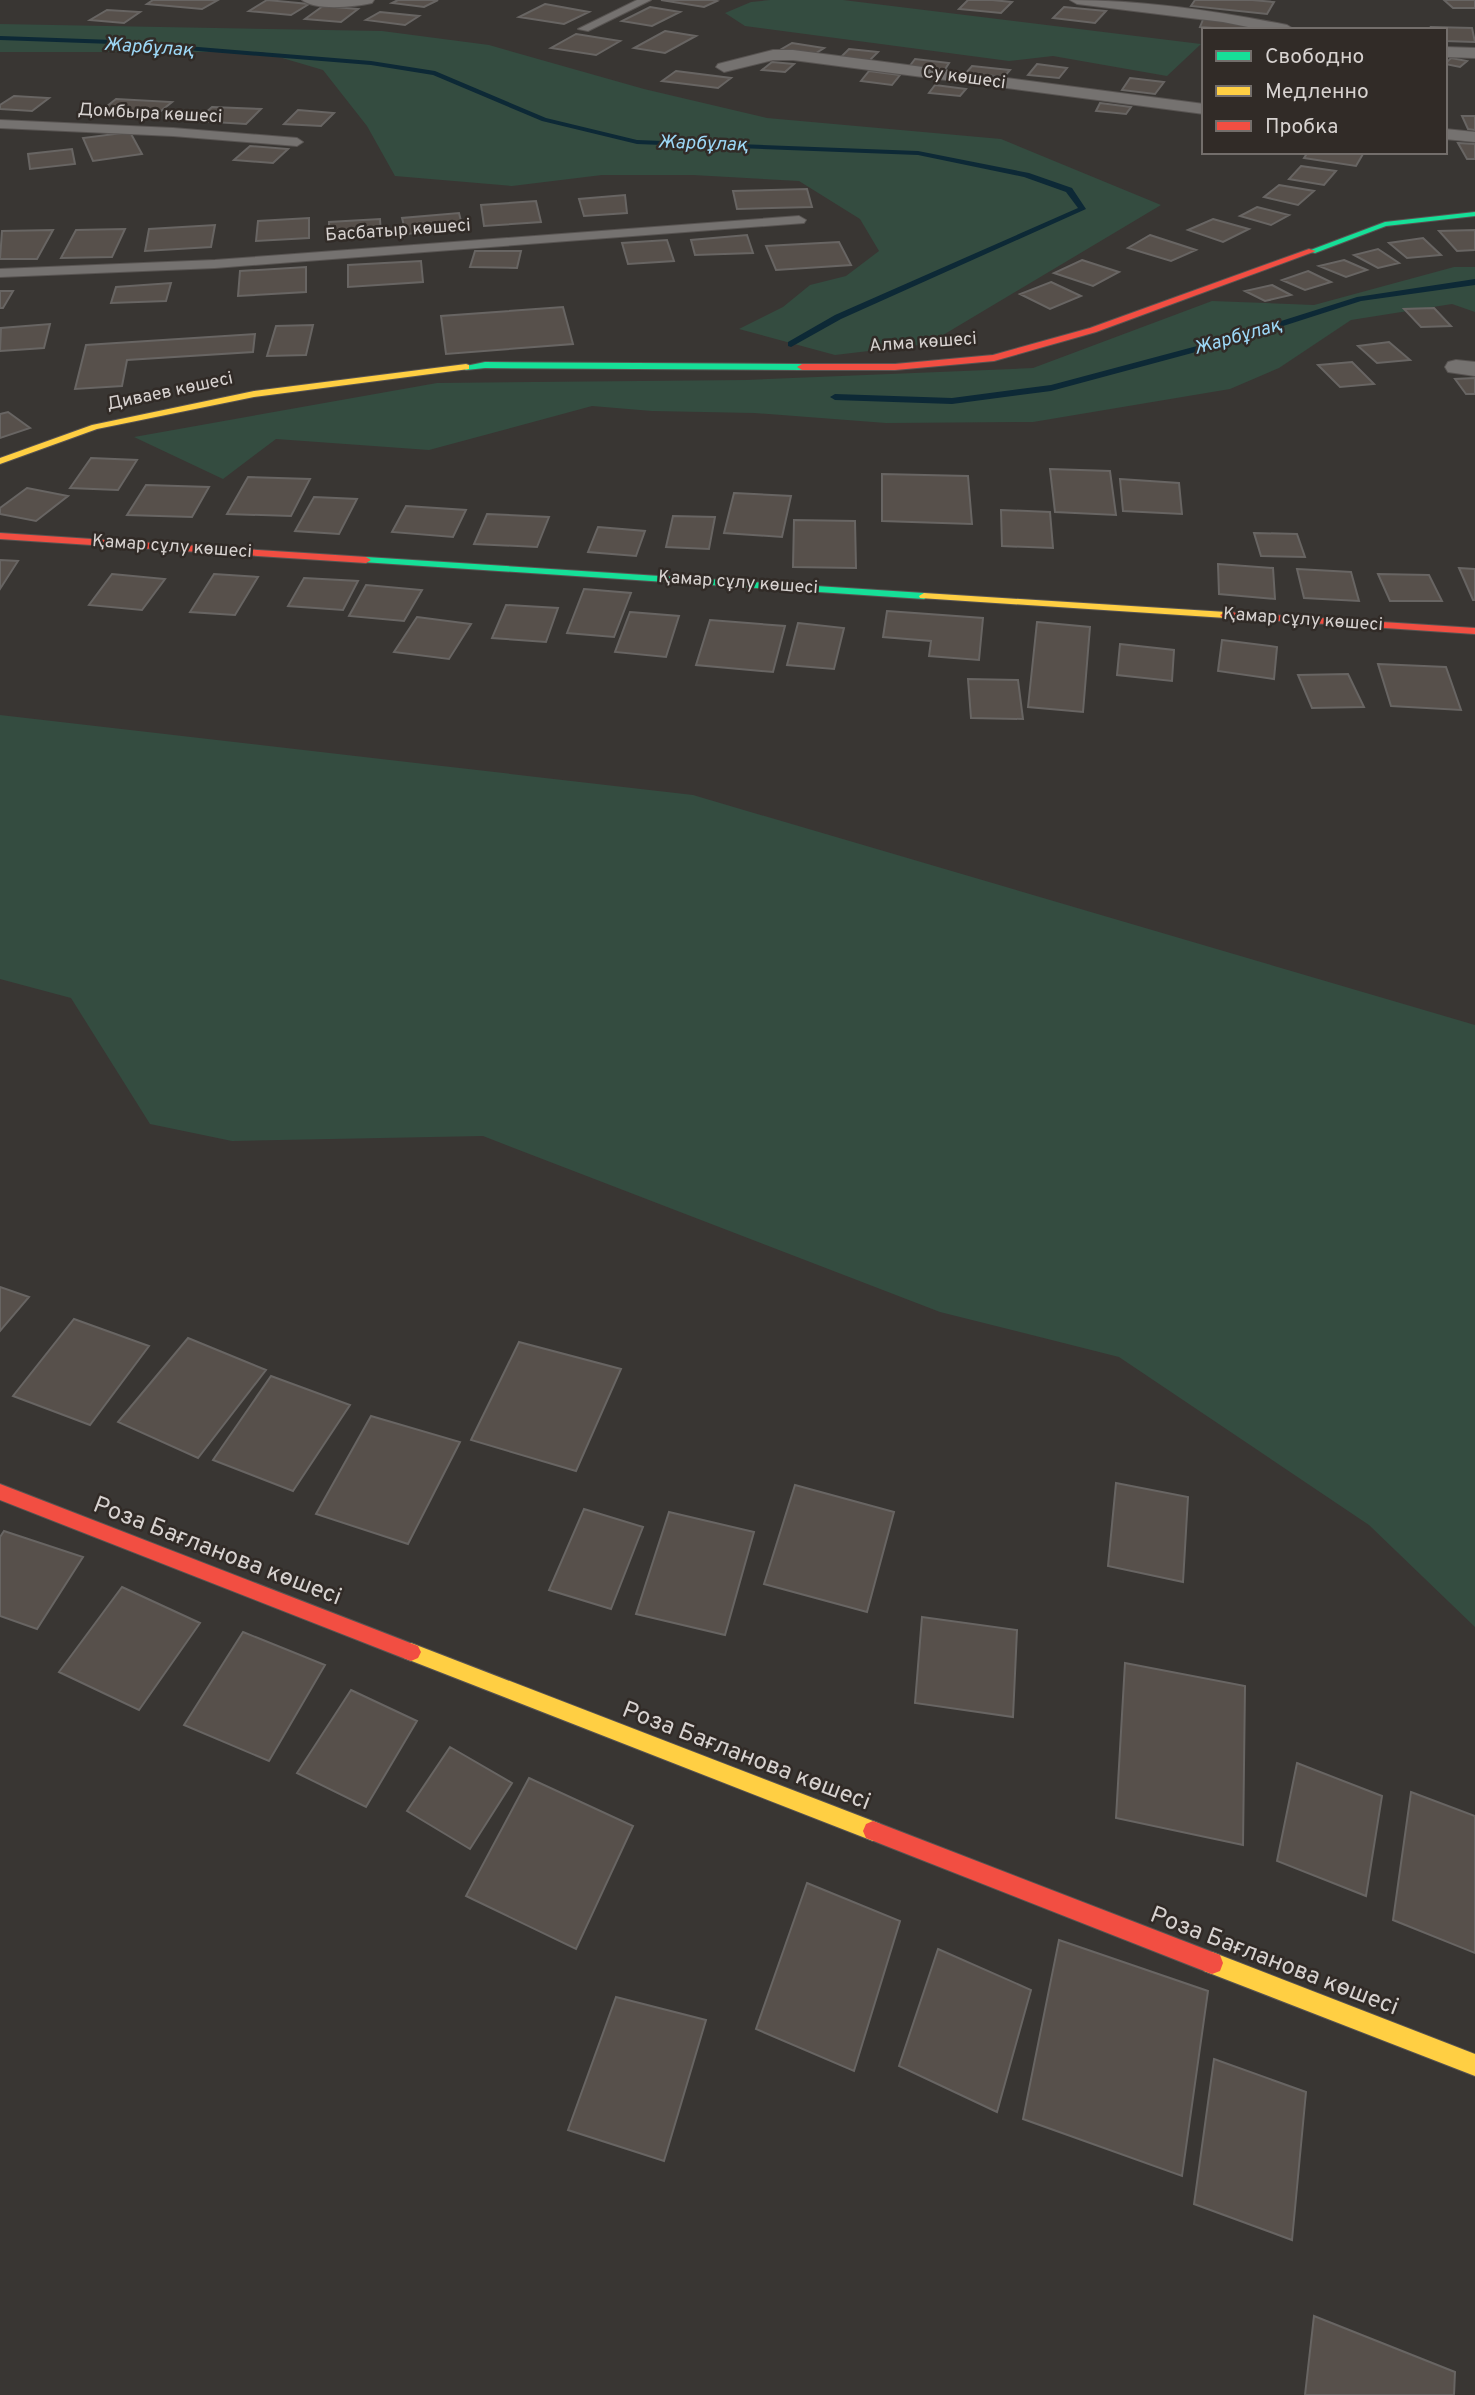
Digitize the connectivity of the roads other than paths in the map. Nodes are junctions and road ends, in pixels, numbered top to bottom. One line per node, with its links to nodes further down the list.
1 (309, 0): 2 (street)
2 (366, 0)
3 (646, 0): 6 (lane)
4 (1077, 0): 5 (street)
5 (1277, 28)
6 (584, 29)
7 (1447, 52): 8 (street)
8 (1475, 53)
9 (724, 67): 10 (street, Су көшесі)
10 (1202, 108)
11 (0, 124): 14 (lane, Домбыра көшесі)
12 (1447, 134): 13 (street)
13 (1475, 137)
14 (297, 142)
15 (1475, 214): 18 (street, Алма көшесі)
16 (799, 220): 17 (lane, Басбатыр көшесі)
17 (0, 273)
18 (353, 382): 19 (street, Диваев көшесі)
19 (0, 461)
20 (0, 536): 21 (street, Қамар сұлу көшесі)
21 (1475, 631)
22 (0, 1492): 23 (street, Роза Бағланова көшесі)
23 (1475, 2065)

